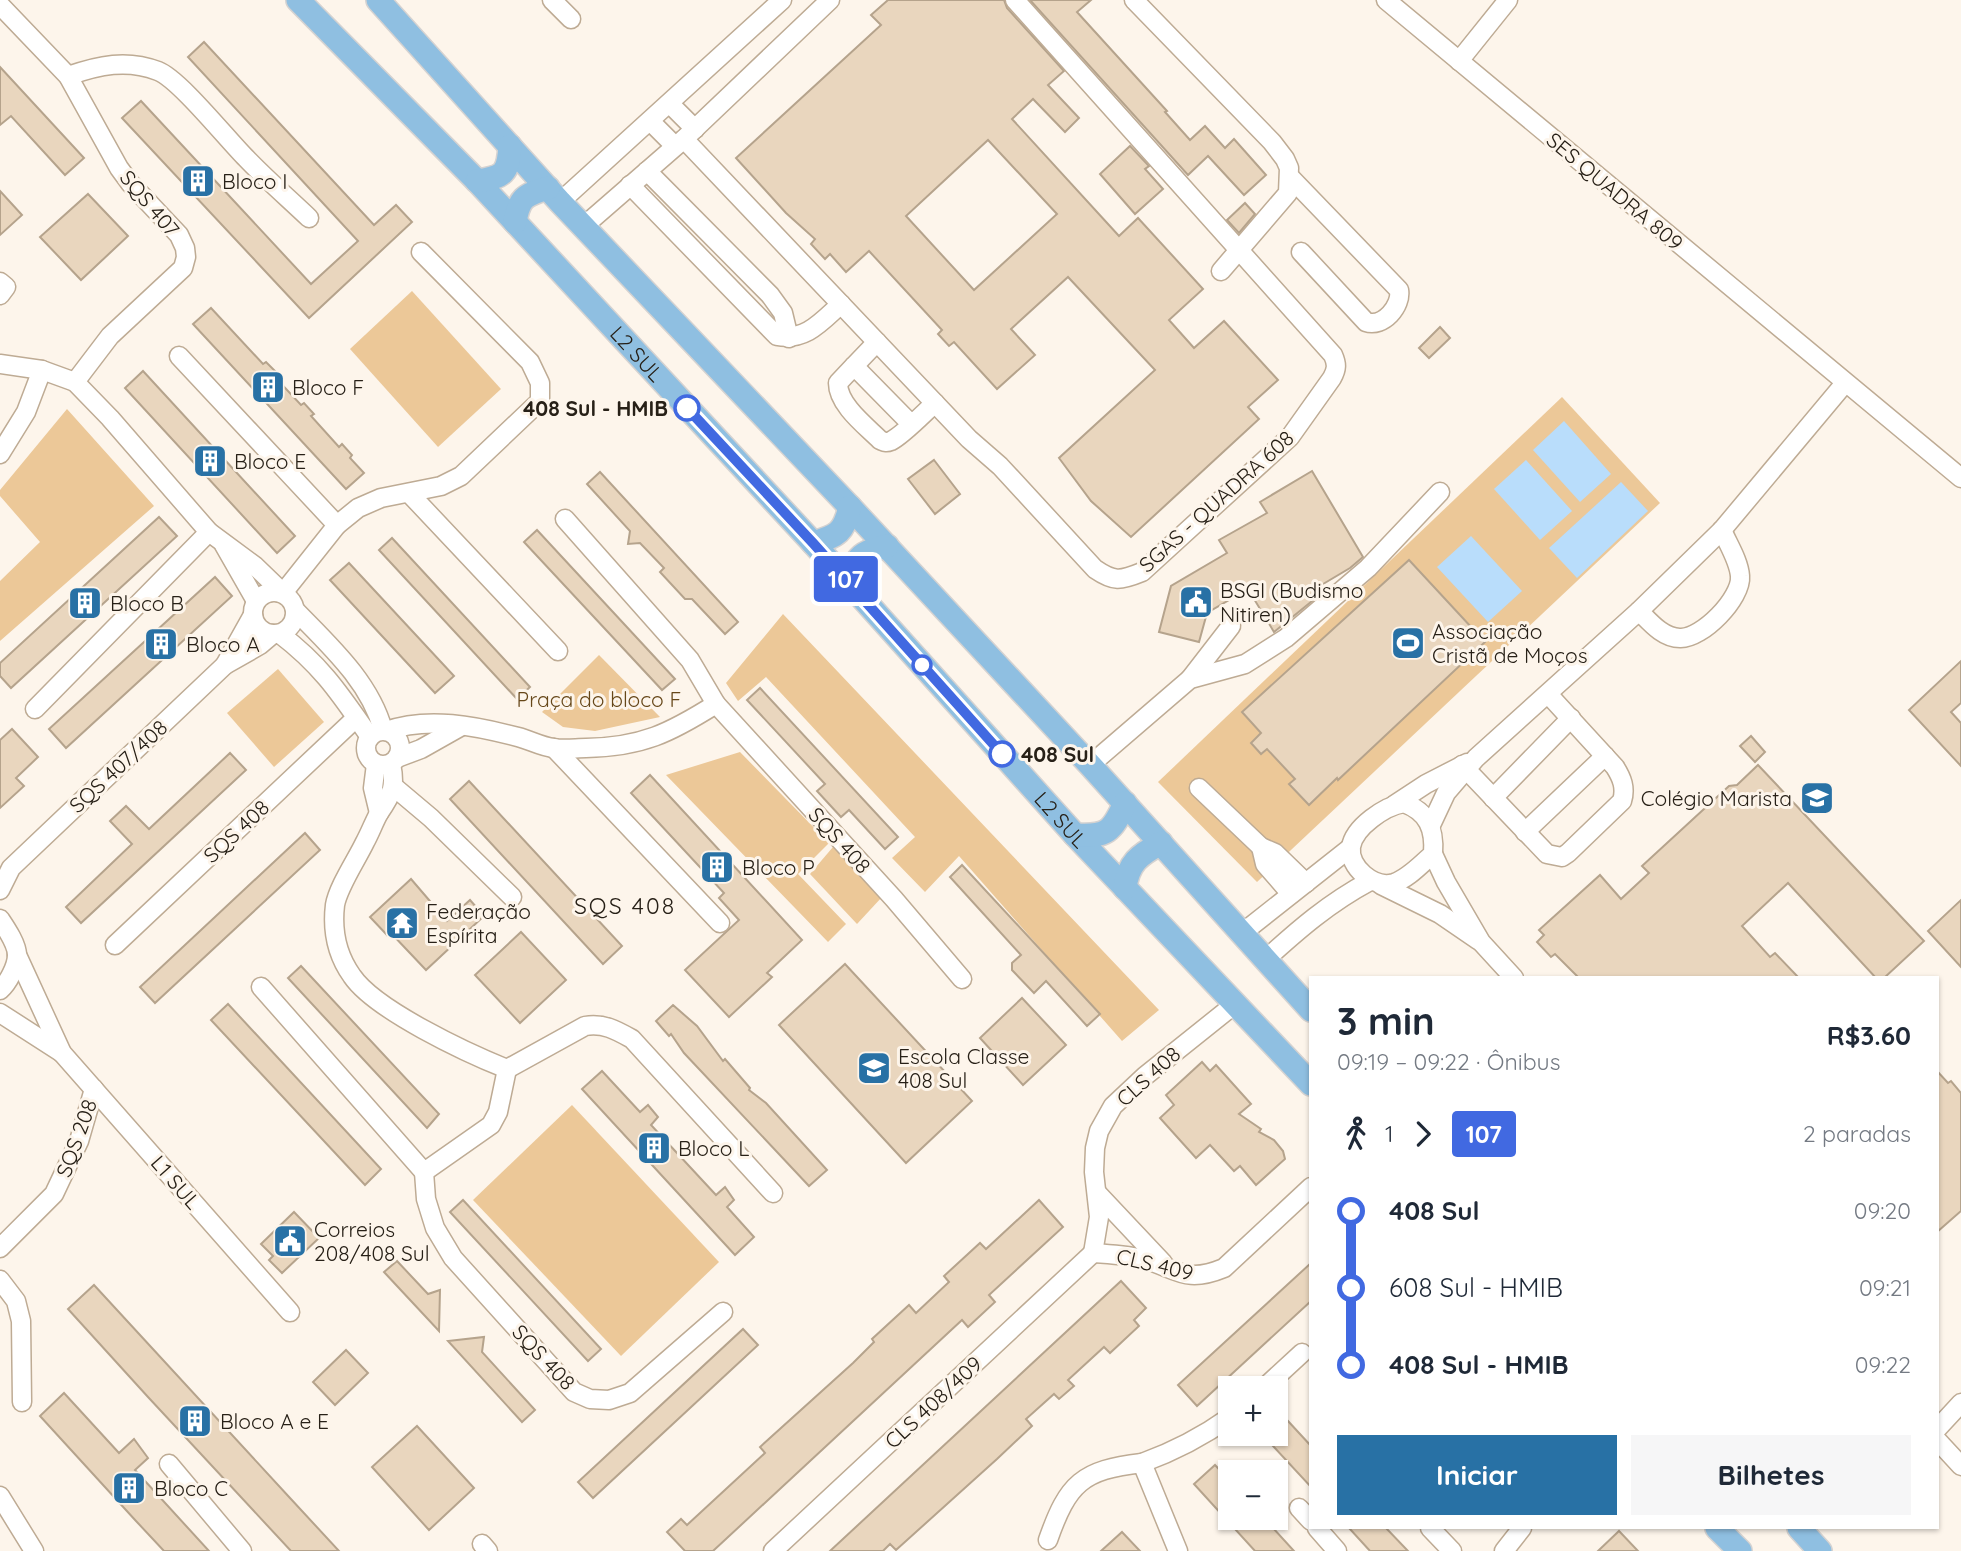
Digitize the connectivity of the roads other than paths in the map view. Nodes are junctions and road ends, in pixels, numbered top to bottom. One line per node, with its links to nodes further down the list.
1 (298, 0): 20 (main road, L2 SUL)
2 (378, 0): 17 (main road)
3 (552, 0): 11 (street)
4 (782, 0): 14 (street)
5 (830, 0): 16 (street)
6 (1015, 0): 26 (street, SGAS - QUADRA 608)
7 (1134, 0): 19 (street)
8 (1386, 0): 12 (street, SES QUADRA 809)
9 (1508, 0): 12 (street)
10 (0, 5): 13 (street, SQS 407)
11 (571, 19)
12 (1458, 61): 40 (street, SES QUADRA 809)
13 (68, 76): 23 (street); 39 (street, SQS 407)
14 (670, 104): 15 (street); 16 (street)
15 (650, 121): 16 (street); 22 (street)
16 (685, 138): 18 (street); 32 (street, SGAS - QUADRA 608)
17 (510, 146): 20 (main road); 22 (main road)
18 (646, 171): 21 (street); 33 (street)
19 (1290, 177): 26 (street); 27 (street)
20 (477, 181): 24 (main road, L2 SUL)
21 (630, 185): 25 (street); 33 (street)
22 (554, 195): 24 (main road); 25 (main road)
23 (309, 218)
24 (515, 222): 52 (main road, L2 SUL)
25 (584, 226): 47 (main road)
26 (1239, 250): 29 (street); 41 (street, SGAS - QUADRA 608)
27 (1301, 251)
28 (421, 252): 46 (street)
29 (1222, 271)
30 (0, 282): 31 (street)
31 (0, 295)
32 (841, 304): 33 (street); 34 (street, SGAS - QUADRA 608)
33 (789, 338)
34 (877, 342): 37 (street); 41 (street, SGAS - QUADRA 608)
35 (179, 356): 49 (street)
36 (0, 364): 38 (street)
37 (854, 366): 42 (street); 42 (street)
38 (42, 370): 39 (street); 43 (street)
39 (75, 382): 51 (street)
40 (1845, 383): 44 (street, SES QUADRA 809); 50 (street)
41 (935, 403): 42 (street)
42 (911, 424)
43 (0, 454)
44 (1961, 478)
45 (1440, 492): 65 (street)
46 (409, 493): 49 (street); 61 (street)
47 (850, 507): 52 (main road); 53 (main road)
48 (565, 519): 67 (street, SQS 408)
49 (337, 525): 55 (street)
50 (1722, 530): 58 (street); 58 (street)
51 (216, 537): 55 (street); 56 (street); 68 (street)
52 (813, 543): 54 (main road, L2 SUL)
53 (887, 546): 54 (main road); 77 (main road)
54 (856, 591): 86 (main road, L2 SUL)
55 (283, 593): 56 (street); 57 (street)
56 (254, 608): 60 (street); 63 (street, SQS 407/408)
57 (296, 611): 60 (street); 62 (street)
58 (1639, 611): 66 (street)
59 (1231, 626): 65 (street)
60 (277, 634): 63 (street, SQS 407/408); 64 (street)
61 (558, 651)
62 (345, 663): 64 (street); 72 (street)
63 (225, 665): 91 (street, SQS 407/408)
64 (327, 677): 69 (street)
65 (1189, 679): 77 (street)
66 (1548, 694): 70 (street); 76 (street)
67 (716, 704): 73 (street); 106 (street, SQS 408)
68 (35, 709)
69 (356, 718): 72 (street); 102 (street, SQS 408)
70 (1571, 718): 74 (street); 80 (street)
71 (460, 727): 72 (street); 73 (street); 75 (street)
72 (380, 733): 75 (street); 75 (street)
73 (554, 748): 99 (street)
74 (1605, 756): 85 (street); 85 (street)
75 (388, 762): 78 (street); 83 (street)
76 (1468, 764): 80 (street); 82 (street); 84 (street)
77 (1090, 765): 81 (main road)
78 (393, 786): 83 (street); 97 (street)
79 (1199, 788): 88 (street)
80 (1493, 798): 85 (street)
81 (1125, 803): 86 (main road); 87 (main road)
82 (1394, 805): 84 (street); 89 (street)
83 (379, 813): 113 (street)
84 (1431, 825): 90 (street)
85 (1525, 832)
86 (1075, 835): 94 (main road, L2 SUL)
87 (1161, 843): 94 (main road); 100 (main road)
88 (1261, 847): 92 (street); 96 (street)
89 (1350, 848): 92 (street); 93 (street)
90 (1433, 854): 93 (street); 101 (street)
91 (5, 870): 95 (street, SQS 407/408)
92 (1306, 883): 96 (street)
93 (1375, 883): 101 (street); 104 (street)
94 (1125, 888): 109 (main road, L2 SUL)
95 (0, 890)
96 (1291, 894): 100 (street)
97 (512, 897)
98 (0, 919): 103 (street, L1 SUL)
99 (720, 923)
100 (1241, 934): 104 (main road)
101 (1481, 942): 105 (street)
102 (115, 945)
103 (17, 955): 108 (street); 112 (street, L1 SUL)
104 (1265, 960): 110 (main road)
105 (1512, 976)
106 (962, 979)
107 (261, 987): 116 (street)
108 (0, 990)
109 (1235, 1004): 114 (main road, L2 SUL); 119 (street, CLS 408)
110 (1309, 1008)
111 (1, 1015): 112 (street, L1 SUL)
112 (62, 1053): 115 (street, L1 SUL)
113 (507, 1069): 116 (street); 118 (street)
114 (1309, 1082)
115 (94, 1089): 120 (street, SQS 208); 124 (street, L1 SUL)
116 (424, 1172): 125 (street, SQS 408)
117 (1309, 1189): 122 (street, CLS 409)
118 (773, 1193)
119 (1098, 1194): 121 (street, CLS 408); 122 (street)
120 (0, 1248)
121 (1093, 1253): 122 (street, CLS 409); 145 (street, CLS 408/409)
122 (1167, 1268)
123 (0, 1280): 128 (street)
124 (290, 1312)
125 (723, 1312)
126 (1302, 1353): 127 (street)
127 (1277, 1376)
128 (22, 1402)
129 (1961, 1403): 131 (street)
130 (1218, 1426): 133 (street)
131 (1939, 1427)
132 (1939, 1442): 135 (street)
133 (1142, 1463): 142 (street); 146 (street)
134 (169, 1464): 144 (street)
135 (1961, 1466)
136 (0, 1496): 143 (street)
137 (1318, 1529): 147 (street)
138 (1431, 1529): 148 (street)
139 (1521, 1529): 149 (street)
140 (1718, 1529): 150 (main road)
141 (1800, 1529): 151 (main road)
142 (1048, 1540)
143 (32, 1550)
144 (242, 1551)
145 (773, 1551)
146 (1178, 1551)
147 (1338, 1551)
148 (1452, 1551)
149 (1504, 1551)
150 (1740, 1551)
151 (1820, 1551)

